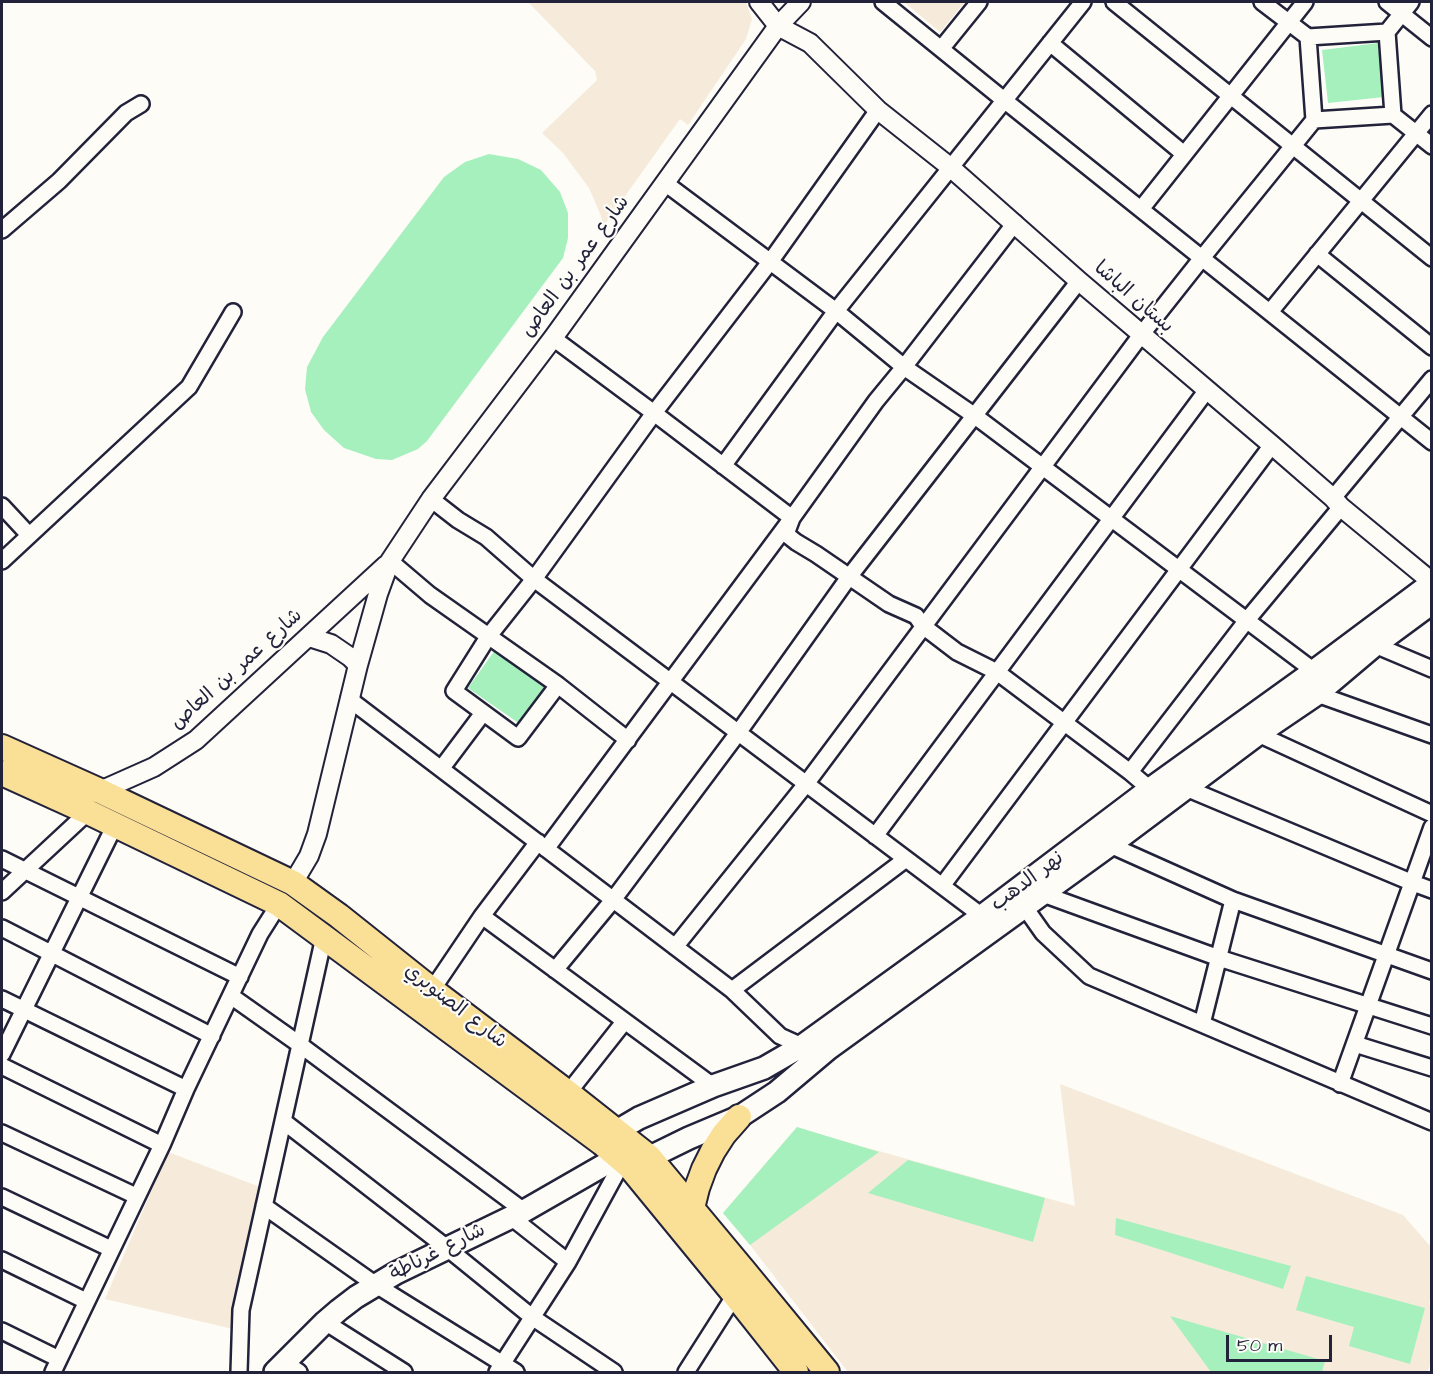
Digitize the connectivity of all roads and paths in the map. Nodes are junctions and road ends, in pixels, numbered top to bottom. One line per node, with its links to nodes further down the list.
1 (759, 2): 12 (street, بستان الباشا)
2 (883, 2): 18 (street)
3 (979, 2): 18 (street)
4 (1083, 2): 17 (street)
5 (1114, 2): 19 (street)
6 (1262, 2): 11 (street)
7 (1305, 2): 11 (street)
8 (1387, 2): 10 (street)
9 (794, 4): 12 (street, شارع عمر بن العاص); 16 (street, بستان الباشا)
10 (1406, 8): 13 (street); 15 (street)
11 (1288, 22): 14 (street); 19 (street)
12 (778, 26): 16 (street, بستان الباشا); 31 (street, شارع عمر بن العاص)
13 (1387, 32): 14 (street); 24 (street)
14 (1308, 37): 25 (street)
15 (1431, 38)
16 (810, 43): 22 (street, بستان الباشا)
17 (1050, 43): 20 (street); 29 (street)
18 (941, 49): 20 (street)
19 (1231, 95): 27 (street); 29 (street)
20 (1004, 100): 30 (street); 33 (street)
21 (141, 104): 35 (street)
22 (878, 110): 30 (street, بستان الباشا); 39 (street)
23 (1431, 114): 26 (street)
24 (1393, 115): 25 (street); 26 (street)
25 (1314, 120): 27 (street)
26 (1416, 133): 28 (street); 32 (street)
27 (1293, 146): 32 (street); 37 (street)
28 (1431, 146)
29 (1184, 154): 33 (street)
30 (950, 167): 34 (street, بستان الباشا); 41 (street)
31 (665, 183): 39 (street); 45 (street, شارع عمر بن العاص)
32 (1361, 201): 36 (street); 38 (street)
33 (1141, 209): 37 (street)
34 (1015, 223): 40 (street, بستان الباشا); 47 (street)
35 (2, 230)
36 (1317, 254): 43 (street); 46 (street)
37 (1202, 258): 43 (street); 44 (street)
38 (1431, 258)
39 (770, 262): 41 (street); 50 (street)
40 (1079, 281): 44 (street, بستان الباشا); 51 (street)
41 (836, 311): 47 (street); 55 (street)
42 (233, 312): 62 (street)
43 (1270, 312): 52 (street)
44 (1141, 335): 49 (street, بستان الباشا); 56 (street)
45 (553, 338): 50 (street); 57 (street, شارع عمر بن العاص)
46 (1431, 346)
47 (904, 367): 51 (street); 60 (street)
48 (1431, 379): 52 (street)
49 (1207, 390): 54 (street, بستان الباشا); 61 (street)
50 (654, 413): 55 (street); 67 (street)
51 (975, 416): 56 (street); 66 (street)
52 (1400, 417): 53 (street); 58 (street)
53 (1431, 442)
54 (1272, 445): 58 (street, بستان الباشا); 65 (street)
55 (723, 466): 60 (street)
56 (1043, 466): 61 (street); 71 (street)
57 (431, 500): 64 (street, شارع عمر بن العاص); 67 (street)
58 (1337, 503): 68 (street, بستان الباشا); 70 (street)
59 (2, 506): 62 (street)
60 (792, 518): 66 (street); 79 (street)
61 (1111, 518): 65 (street); 78 (street)
62 (29, 535): 63 (street)
63 (2, 561)
64 (390, 561): 72 (street, شارع عمر بن العاص); 73 (street); 75 (street, شارع عمر بن العاص)
65 (1179, 568): 70 (street); 84 (street)
66 (849, 577): 71 (street); 85 (street)
67 (534, 579): 73 (street); 79 (street)
68 (1431, 582): 77 (main road, نهر الدهب)
69 (1431, 603): 74 (main road, نهر الدهب)
70 (1247, 620): 77 (street); 91 (street)
71 (923, 627): 78 (street); 93 (street)
72 (309, 637): 75 (street); 96 (street, شارع عمر بن العاص)
73 (488, 637): 80 (street); 83 (street)
74 (1375, 645): 76 (street); 81 (main road, نهر الدهب)
75 (358, 665): 82 (street, شارع عمر بن العاص)
76 (1431, 669)
77 (1314, 670): 95 (main road, نهر الدهب)
78 (997, 672): 84 (street); 101 (street)
79 (671, 682): 85 (street); 88 (street)
80 (558, 685): 83 (street); 88 (street)
81 (1317, 694): 86 (main road, نهر الدهب); 87 (street)
82 (349, 699): 90 (street); 108 (street, شارع عمر بن العاص)
83 (483, 712): 90 (street)
84 (1064, 722): 91 (street); 109 (street)
85 (738, 733): 93 (street); 114 (street)
86 (1258, 735): 94 (main road, نهر الدهب); 98 (street)
87 (1431, 735)
88 (628, 740): 103 (street)
89 (2, 747): 96 (main road, شارع الصنوبري)
90 (441, 769): 103 (street)
91 (1130, 772): 95 (street)
92 (2, 773): 97 (main road, شارع الصنوبري)
93 (806, 784): 101 (street); 122 (street)
94 (1186, 788): 102 (main road, نهر الدهب); 107 (street)
95 (1150, 789): 115 (main road, نهر الدهب)
96 (100, 791): 108 (main road, شارع الصنوبري)
97 (88, 812): 99 (main road, شارع الصنوبري); 106 (street)
98 (1431, 814)
99 (115, 825): 113 (street); 117 (main road, شارع الصنوبري)
100 (1431, 827): 107 (street)
101 (875, 836): 105 (street)
102 (1110, 845): 112 (main road, نهر الدهب); 116 (street)
103 (542, 846): 114 (street); 118 (street)
104 (2, 859): 106 (street)
105 (906, 859): 109 (street); 130 (street)
106 (25, 870): 111 (street); 113 (street)
107 (1413, 883): 110 (street); 124 (street)
108 (293, 884): 117 (main road); 129 (main road, شارع الصنوبري)
109 (942, 886): 119 (street)
110 (1431, 890)
111 (2, 892)
112 (1042, 894): 115 (main road, نهر الدهب); 125 (street)
113 (79, 897): 123 (street); 128 (street)
114 (613, 900): 122 (street); 126 (street)
115 (1019, 900): 119 (main road, نهر الدهب); 136 (street); 149 (main road, نهر الدهب)
116 (1233, 900): 124 (street); 125 (street)
117 (279, 904): 121 (main road, شارع الصنوبري); 128 (street)
118 (482, 916): 126 (street); 129 (street)
119 (982, 916): 141 (main road, نهر الدهب)
120 (2, 927): 123 (street)
121 (324, 937): 139 (street); 154 (main road, شارع الصنوبري)
122 (675, 946): 130 (street)
123 (51, 952): 134 (street); 138 (street)
124 (1386, 955): 127 (street); 133 (street)
125 (1219, 958): 133 (street); 136 (street)
126 (555, 970): 135 (street)
127 (1431, 971)
128 (240, 977): 131 (street)
129 (432, 990): 148 (main road, شارع الصنوبري)
130 (732, 990): 141 (street)
131 (231, 996): 138 (street); 139 (street)
132 (2, 999): 134 (street)
133 (1368, 1007): 137 (street); 140 (street)
134 (23, 1010): 142 (street); 147 (street)
135 (624, 1022): 146 (street); 148 (street)
136 (1202, 1024): 145 (street)
137 (1431, 1026)
138 (212, 1036): 147 (street)
139 (299, 1044): 150 (street); 159 (street)
140 (1355, 1044): 144 (street); 145 (street)
141 (802, 1046): 146 (main road, نهر الدهب)
142 (2, 1054)
143 (2, 1066): 153 (street)
144 (1431, 1068)
145 (1340, 1084): 151 (street)
146 (712, 1086): 154 (main road, نهر الدهب)
147 (186, 1089): 153 (street)
148 (568, 1093): 154 (main road, شارع الصنوبري)
149 (739, 1117): 154 (main road, نهر الدهب); 158 (main road)
150 (282, 1121): 157 (street); 160 (street)
151 (1431, 1122)
152 (2, 1132): 155 (street)
153 (162, 1145): 155 (street)
154 (623, 1153): 158 (main road, شارع الصنوبري); 159 (main road, شارع غرناطة); 163 (street); 165 (main road, شارع الصنوبري)
155 (136, 1196): 161 (street)
156 (2, 1197): 161 (street)
157 (264, 1206): 164 (street); 173 (street)
158 (692, 1208): 179 (main road, شارع الصنوبري)
159 (517, 1214): 160 (main road, شارع غرناطة); 163 (street)
160 (447, 1248): 164 (main road, شارع غرناطة); 167 (street)
161 (111, 1249): 166 (street)
162 (2, 1260): 166 (street)
163 (568, 1262): 167 (street)
164 (376, 1285): 168 (main road, شارع غرناطة); 171 (street)
165 (735, 1295): 177 (street); 178 (main road, شارع الصنوبري)
166 (86, 1301): 170 (street)
167 (532, 1317): 171 (street); 176 (street)
168 (325, 1322): 172 (main road, شارع غرناطة); 174 (street)
169 (2, 1331): 170 (street)
170 (56, 1366)
171 (500, 1368): 175 (street)
172 (286, 1369)
173 (239, 1372)
174 (404, 1372)
175 (516, 1372)
176 (614, 1372)
177 (686, 1372)
178 (796, 1372)
179 (827, 1372)

